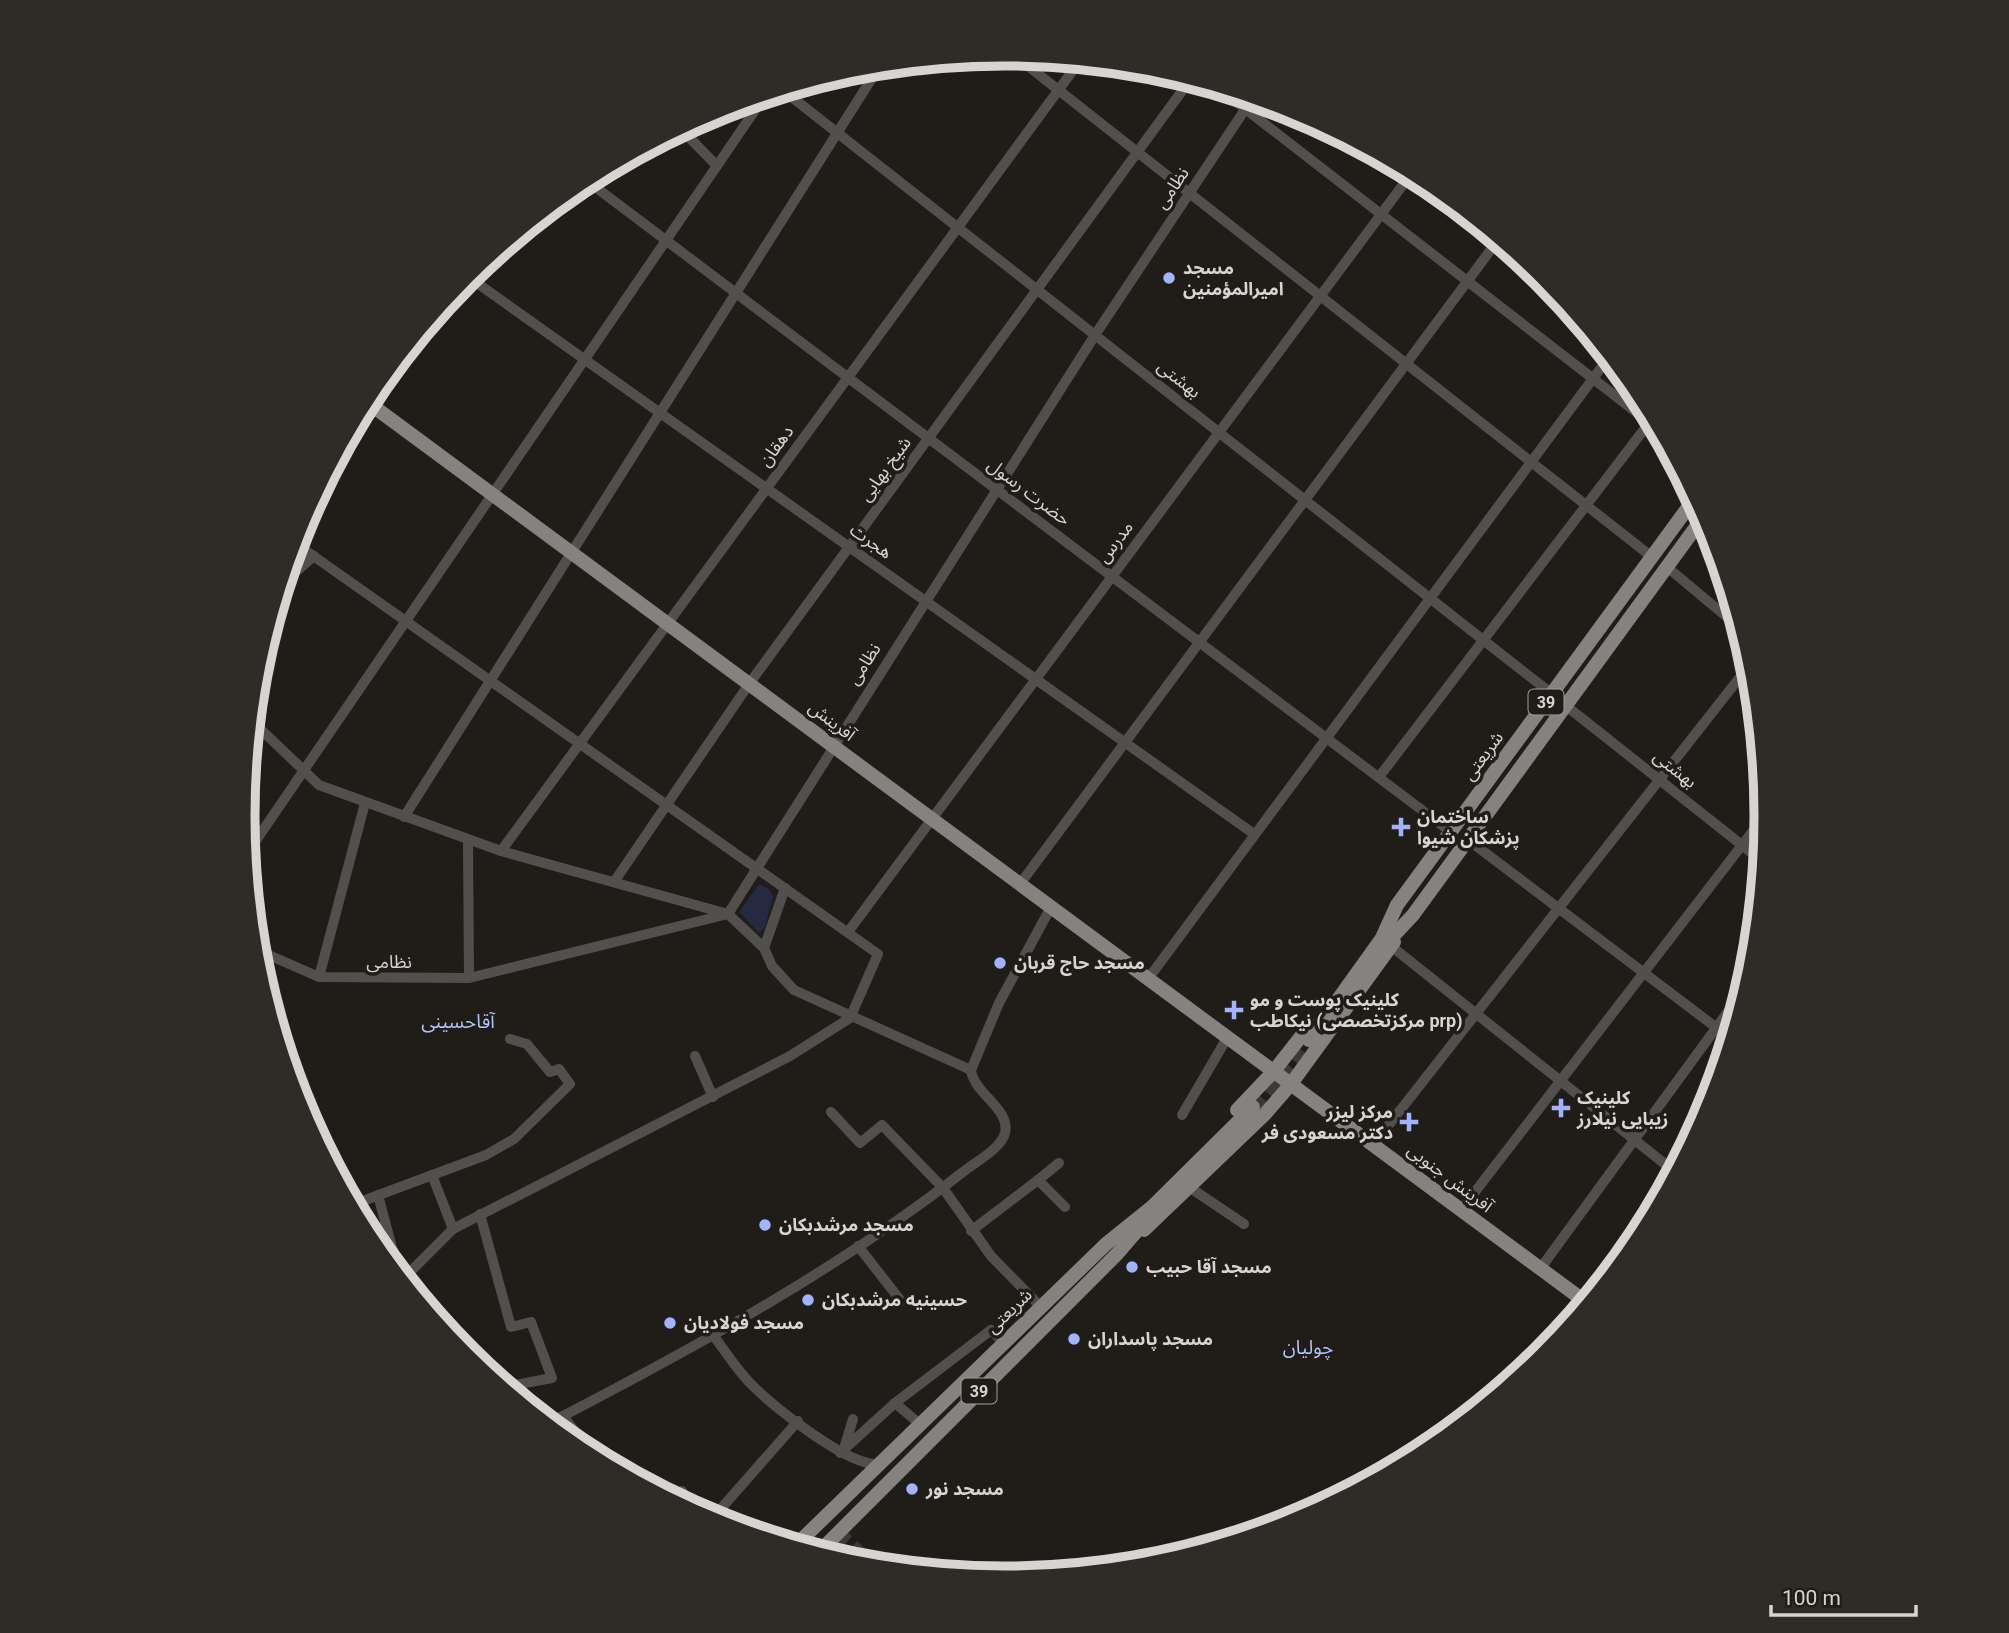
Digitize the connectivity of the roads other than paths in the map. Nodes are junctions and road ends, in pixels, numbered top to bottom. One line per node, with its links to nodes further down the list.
1 (1030, 67): 5 (street)
2 (1073, 70): 5 (street, دهقان)
3 (871, 79): 10 (street)
4 (1183, 88): 12 (street, شیخ بهایی)
5 (1059, 89): 12 (street); 18 (street, دهقان)
6 (792, 97): 10 (street, بهشتی)
7 (1247, 107): 16 (street, نظامی)
8 (756, 109): 13 (street)
9 (1256, 110): 17 (street)
10 (838, 133): 18 (street, بهشتی); 24 (street)
11 (689, 137): 13 (street)
12 (1138, 152): 16 (street); 23 (street, شیخ بهایی)
13 (717, 166): 19 (street)
14 (1405, 183): 17 (street, مدرس)
15 (596, 188): 19 (street, حضرت رسول)
16 (1190, 193): 25 (street); 26 (street, نظامی)
17 (1381, 214): 21 (street); 25 (street, مدرس)
18 (958, 227): 23 (street, بهشتی); 30 (street, دهقان)
19 (666, 240): 24 (street, حضرت رسول); 27 (street)
20 (1492, 247): 21 (street)
21 (1467, 281): 28 (street); 31 (street)
22 (477, 283): 27 (street, هجرت)
23 (1038, 290): 26 (street, بهشتی); 37 (street, شیخ بهایی)
24 (736, 293): 30 (street, حضرت رسول); 34 (street)
25 (1320, 296): 28 (street); 36 (street, مدرس)
26 (1095, 335): 36 (street, بهشتی); 40 (street, نظامی)
27 (584, 359): 34 (street, هجرت); 41 (street)
28 (1405, 363): 38 (street); 42 (street)
29 (1603, 365): 31 (street)
30 (848, 378): 37 (street, حضرت رسول); 39 (street, دهقان)
31 (1593, 379): 33 (street); 38 (street)
32 (376, 408): 41 (main road, آفرینش)
33 (1633, 409)
34 (660, 413): 39 (street, هجرت); 48 (street)
35 (1647, 431): 43 (street)
36 (1219, 432): 42 (street, بهشتی); 53 (street, مدرس)
37 (929, 439): 40 (street, حضرت رسول); 46 (street, شیخ بهایی)
38 (1531, 461): 43 (street); 54 (street)
39 (767, 489): 46 (street, هجرت); 58 (street, دهقان)
40 (996, 489): 53 (street, حضرت رسول); 55 (street, نظامی)
41 (492, 494): 48 (main road, آفرینش); 57 (street)
42 (1305, 500): 54 (street, بهشتی); 60 (street)
43 (1587, 506): 50 (street); 59 (street)
44 (1688, 508): 50 (main road, شریعتی / 39)
45 (1696, 527): 51 (main road, شریعتی / 39)
46 (850, 547): 55 (street, هجرت); 64 (street, شیخ بهایی)
47 (304, 549): 49 (street)
48 (572, 553): 58 (main road, آفرینش); 63 (street)
49 (314, 556): 52 (street); 57 (street)
50 (1652, 557): 65 (main road, شریعتی / 39)
51 (1667, 567): 56 (street); 66 (main road, شریعتی / 39)
52 (295, 573)
53 (1112, 576): 60 (street, حضرت رسول); 62 (street, مدرس)
54 (1429, 597): 59 (street, بهشتی); 68 (street)
55 (925, 601): 62 (street, هجرت); 71 (street, نظامی)
56 (1728, 618)
57 (406, 621): 63 (street); 72 (street)
58 (668, 624): 64 (main road, آفرینش); 70 (street, دهقان)
59 (1483, 640): 65 (street, بهشتی); 73 (street)
60 (1198, 641): 68 (street, حضرت رسول); 69 (street)
61 (1741, 676): 74 (street)
62 (1036, 679): 69 (street, هجرت); 78 (street, مدرس)
63 (490, 682): 70 (street); 77 (street)
64 (750, 684): 71 (main road, آفرینش); 76 (street, شیخ بهایی)
65 (1552, 694): 80 (main road, شریعتی / 39)
66 (1565, 705): 74 (street, بهشتی); 82 (main road, شریعتی / 39)
67 (260, 732): 72 (street)
68 (1325, 737): 73 (street, حضرت رسول); 81 (street)
69 (1124, 742): 81 (street, هجرت); 90 (street)
70 (579, 745): 76 (street); 86 (street, دهقان)
71 (832, 746): 78 (main road, آفرینش); 88 (street, نظامی)
72 (304, 770): 75 (street); 83 (street)
73 (1379, 777): 80 (street, حضرت رسول)
74 (1661, 779): 85 (street, بهشتی); 93 (street)
75 (365, 803): 77 (street); 101 (street)
76 (667, 807): 88 (street); 89 (street, شیخ بهایی)
77 (404, 817): 84 (street)
78 (932, 819): 90 (main road, آفرینش); 96 (street, مدرس)
79 (1754, 830): 85 (street)
80 (1451, 831): 111 (main road, شریعتی / 39)
81 (1254, 834): 103 (street)
82 (1467, 839): 93 (street); 95 (main road, شریعتی / 39)
83 (256, 841)
84 (468, 841): 86 (street); 102 (street)
85 (1742, 845): 87 (street, بهشتی); 100 (street)
86 (501, 851): 89 (street)
87 (1753, 854)
88 (756, 869): 91 (street); 94 (street, نظامی)
89 (614, 883): 94 (street)
90 (1020, 884): 92 (main road, آفرینش)
91 (785, 888): 96 (street); 98 (street)
92 (1051, 907): 103 (main road, آفرینش); 113 (street)
93 (1559, 908): 100 (street); 105 (street)
94 (728, 914): 98 (street); 102 (street, نظامی)
95 (1413, 915): 97 (main road); 111 (main road, شریعتی / 39)
96 (848, 932): 106 (street)
97 (1391, 946): 105 (street); 111 (main road)
98 (764, 948): 106 (street)
99 (268, 955): 101 (street, نظامی)
100 (1644, 972): 107 (street); 115 (street)
101 (319, 977): 102 (street, نظامی)
102 (469, 978)
103 (1148, 979): 110 (main road, آفرینش)
104 (1729, 1009): 107 (street)
105 (1476, 1014): 115 (street); 122 (street)
106 (850, 1017): 113 (street); 117 (street)
107 (1716, 1027): 108 (street); 121 (street)
108 (1723, 1032)
109 (510, 1038): 125 (street)
110 (1227, 1038): 114 (main road, آفرینش); 120 (street)
111 (1310, 1042): 114 (main road); 116 (main road)
112 (695, 1056): 117 (street)
113 (971, 1070): 128 (street)
114 (1274, 1071): 116 (main road, آفرینش); 118 (main road)
115 (1560, 1081): 121 (street); 132 (street)
116 (1291, 1084): 118 (main road); 122 (main road, آفرینش جنوبی)
117 (713, 1097): 133 (street)
118 (1255, 1108): 127 (main road); 139 (main road, شریعتی / 39); 144 (main road, شریعتی / 39)
119 (831, 1112): 128 (street)
120 (1182, 1115)
121 (1634, 1140): 124 (street); 140 (street)
122 (1373, 1145): 132 (main road, آفرینش جنوبی)
123 (1059, 1163): 126 (street)
124 (1668, 1166)
125 (432, 1175): 129 (street); 135 (street)
126 (1038, 1180): 131 (street); 136 (street)
127 (1189, 1187): 134 (street); 139 (main road)
128 (943, 1188): 136 (street); 137 (street)
129 (379, 1195): 130 (street); 138 (street)
130 (361, 1201)
131 (1065, 1207)
132 (1461, 1210): 140 (main road, آفرینش جنوبی)
133 (480, 1214): 135 (street); 147 (street)
134 (1244, 1224)
135 (453, 1229): 141 (street)
136 (971, 1231): 144 (street)
137 (858, 1246): 143 (street); 145 (street)
138 (393, 1250)
139 (1117, 1254): 163 (main road, شریعتی / 39)
140 (1540, 1269): 142 (main road, آفرینش جنوبی)
141 (409, 1273)
142 (1579, 1297)
143 (901, 1301)
144 (1041, 1307): 146 (main road, شریعتی / 39)
145 (712, 1335): 151 (street); 154 (street)
146 (1004, 1343): 150 (street); 155 (main road, شریعتی / 39)
147 (521, 1384): 148 (street); 149 (street)
148 (516, 1385)
149 (522, 1390)
150 (895, 1404): 155 (street); 157 (street)
151 (563, 1416): 152 (street); 156 (street)
152 (557, 1418)
153 (853, 1419): 157 (street)
154 (798, 1421): 157 (street); 161 (street)
155 (921, 1425): 158 (main road, شریعتی / 39)
156 (574, 1430)
157 (840, 1453): 158 (street)
158 (882, 1464): 162 (main road, شریعتی / 39)
159 (682, 1491): 160 (street)
160 (684, 1494)
161 (719, 1510)
162 (828, 1516): 164 (main road, شریعتی); 165 (main road, 39)
163 (840, 1528): 166 (main road, 39); 167 (main road, شریعتی)
164 (803, 1539)
165 (810, 1541)
166 (819, 1543)
167 (825, 1545)

